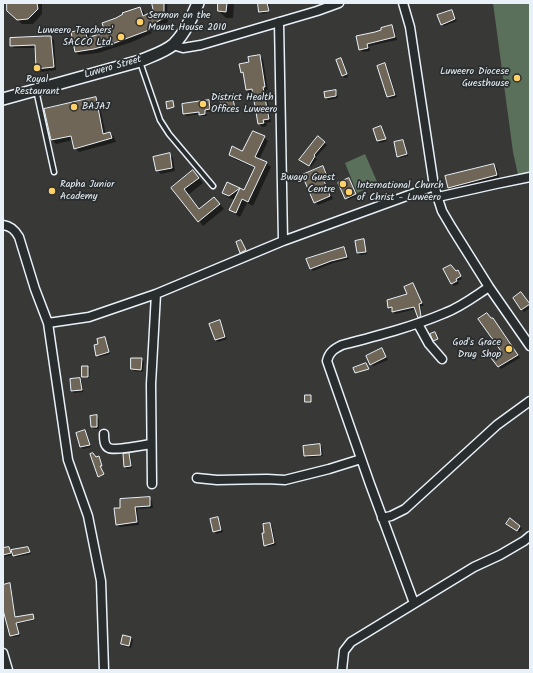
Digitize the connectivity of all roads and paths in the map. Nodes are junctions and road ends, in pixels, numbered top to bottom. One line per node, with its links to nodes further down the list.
1 (198, 3): 5 (main road, Luwero Street)
2 (339, 3): 4 (street)
3 (403, 3): 12 (street)
4 (279, 22): 5 (street); 15 (street)
5 (173, 45): 6 (main road, Luwero Street)
6 (140, 61): 7 (main road, Luwero Street); 11 (lane)
7 (36, 90): 8 (main road, Luwero Street); 9 (lane)
8 (3, 99)
9 (54, 172)
10 (530, 177): 13 (street)
11 (213, 186)
12 (434, 186): 13 (street); 15 (street)
13 (438, 198): 16 (street)
14 (3, 225): 18 (street)
15 (283, 241): 17 (street)
16 (490, 287): 19 (street); 20 (street)
17 (156, 294): 18 (street); 24 (street)
18 (48, 323): 33 (street)
19 (418, 324): 21 (street); 25 (street)
20 (530, 346)
21 (442, 359)
22 (530, 401): 28 (street)
23 (104, 434): 24 (street)
24 (151, 444): 27 (street)
25 (361, 459): 26 (street); 28 (street)
26 (197, 478)
27 (152, 484)
28 (382, 518): 30 (street)
29 (530, 536): 30 (street)
30 (414, 604): 34 (street)
31 (3, 653): 32 (street)
32 (8, 670)
33 (104, 670)
34 (342, 670)

